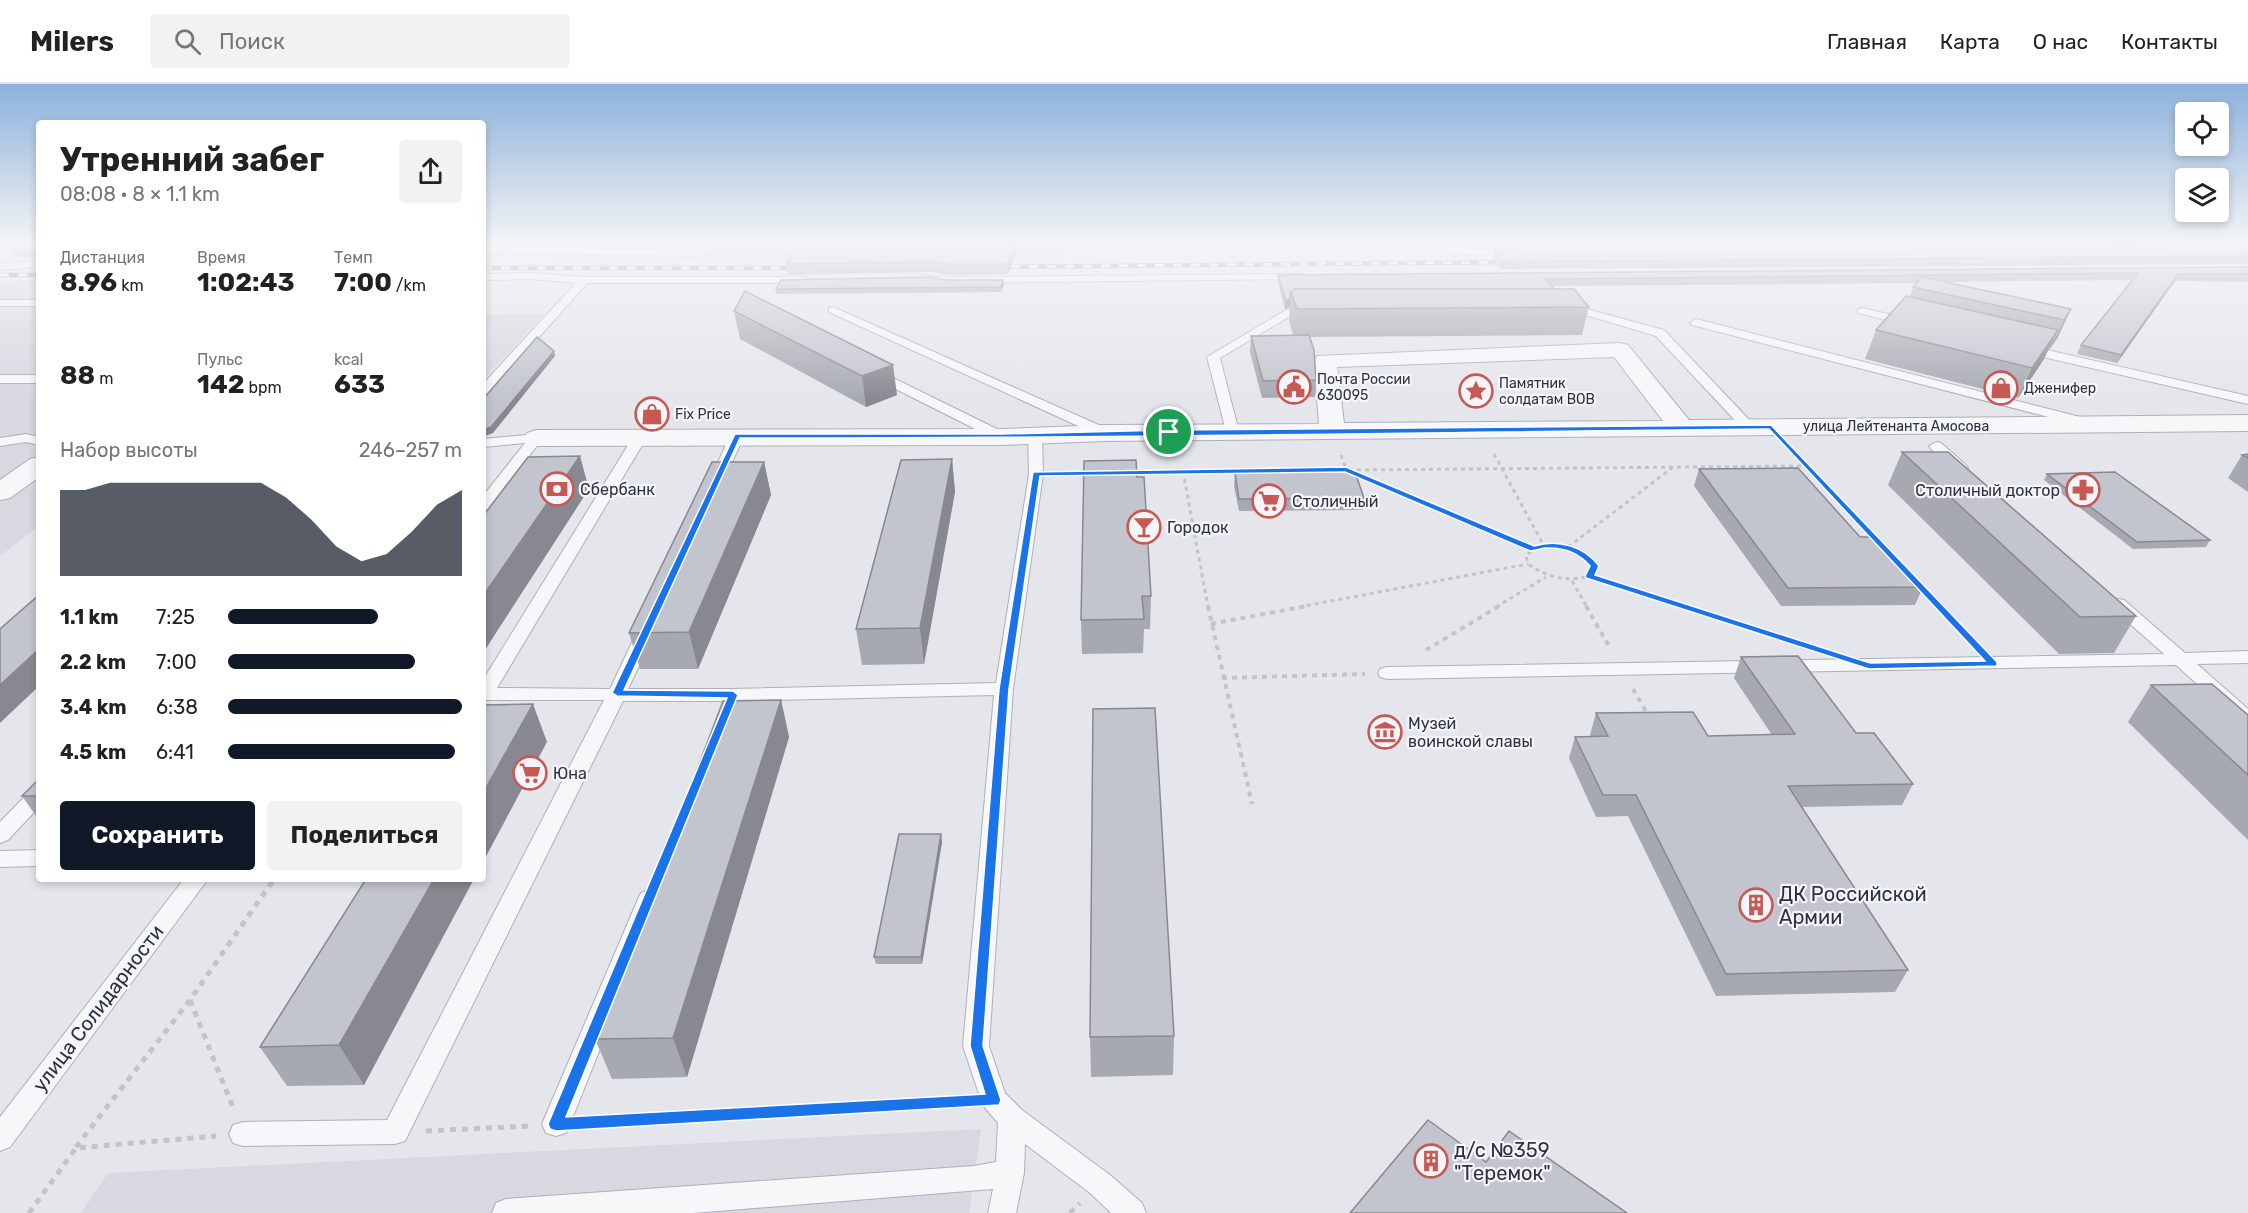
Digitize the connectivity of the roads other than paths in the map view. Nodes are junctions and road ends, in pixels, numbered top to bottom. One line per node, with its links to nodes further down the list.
1 (569, 297): 14 (lane)
2 (0, 303): 3 (lane)
3 (36, 303)
4 (833, 310): 22 (lane)
5 (1548, 311): 18 (lane)
6 (1862, 311): 9 (lane)
7 (1325, 312): 21 (lane)
8 (1696, 323): 17 (lane)
9 (1919, 324)
10 (2009, 345): 15 (lane)
11 (863, 367): 24 (lane)
12 (36, 379): 13 (lane)
13 (0, 380)
14 (486, 389)
15 (2248, 400)
16 (2248, 423): 17 (street, улица Лейтенанта Амосова)
17 (2090, 424): 18 (street, улица Лейтенанта Амосова)
18 (1760, 427): 19 (street, улица Лейтенанта Амосова)
19 (1682, 428): 20 (street, улица Лейтенанта Амосова); 20 (street)
20 (1332, 431): 21 (street, улица Лейтенанта Амосова)
21 (1232, 432): 22 (street, улица Лейтенанта Амосова)
22 (1106, 433): 25 (street, улица Лейтенанта Амосова)
23 (737, 436): 24 (street, улица Лейтенанта Амосова); 26 (street, улица Лейтенанта Амосова); 35 (lane)
24 (1002, 436): 25 (street, улица Лейтенанта Амосова)
25 (1035, 436): 43 (lane)
26 (640, 437): 27 (street, улица Лейтенанта Амосова); 42 (lane)
27 (536, 438): 30 (lane); 36 (lane)
28 (33, 440): 29 (lane)
29 (0, 442)
30 (486, 443)
31 (1936, 446): 33 (lane)
32 (36, 467): 34 (street)
33 (1971, 476)
34 (0, 492)
35 (707, 500)
36 (486, 502)
37 (2109, 596): 40 (lane)
38 (652, 618): 44 (lane)
39 (2248, 657): 40 (lane)
40 (2181, 659): 41 (lane); 48 (lane)
41 (1387, 673)
42 (486, 689)
43 (1004, 689): 46 (lane); 55 (lane)
44 (617, 693): 45 (lane); 46 (lane); 57 (lane)
45 (486, 694)
46 (733, 695): 47 (lane)
47 (724, 717)
48 (2248, 720)
49 (36, 797): 50 (lane)
50 (0, 835)
51 (36, 858): 52 (lane)
52 (0, 859)
53 (195, 882): 58 (lane, улица Солидарности)
54 (656, 882): 56 (lane)
55 (1003, 1110): 59 (lane); 62 (lane)
56 (556, 1124)
57 (243, 1134)
58 (0, 1138)
59 (1010, 1173): 60 (lane); 61 (lane)
60 (506, 1213)
61 (1002, 1213)
62 (1132, 1213)

